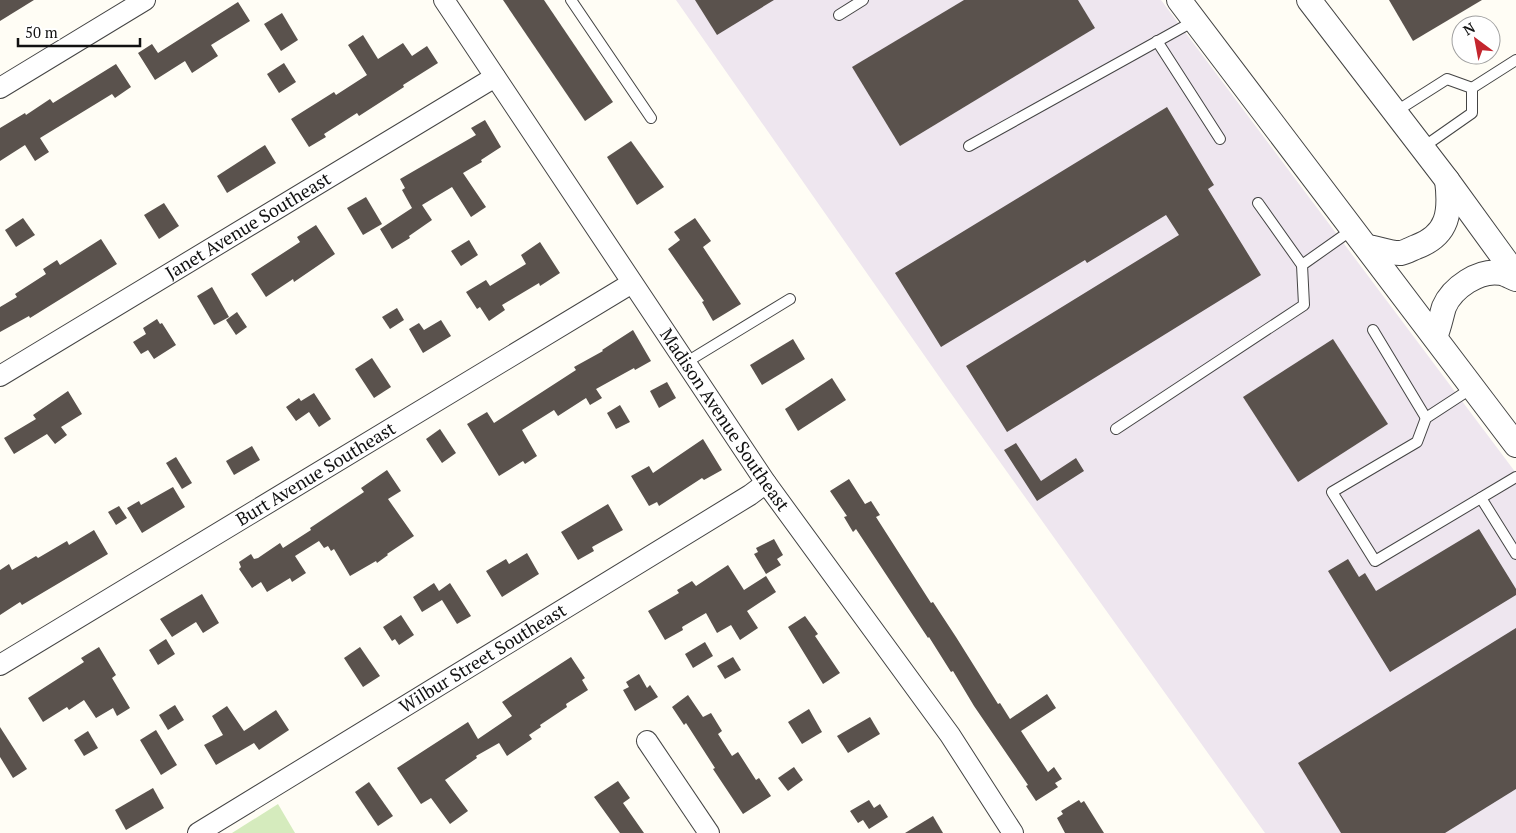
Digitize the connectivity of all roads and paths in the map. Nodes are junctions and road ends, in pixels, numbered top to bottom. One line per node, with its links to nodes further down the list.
1 (145, 0): 12 (street)
2 (444, 0): 11 (street, Madison Avenue Southeast)
3 (571, 0): 15 (lane)
4 (863, 0): 7 (lane)
5 (1178, 0): 8 (street)
6 (1309, 0): 14 (street)
7 (839, 15)
8 (1194, 21): 9 (lane); 21 (street)
9 (1158, 41): 16 (lane); 17 (lane)
10 (1516, 60): 13 (lane)
11 (495, 77): 24 (street, Madison Avenue Southeast); 29 (street, Janet Avenue Southeast)
12 (0, 88)
13 (1472, 88): 14 (lane); 18 (lane)
14 (1395, 112): 18 (street)
15 (651, 118)
16 (1220, 139)
17 (969, 146)
18 (1422, 148): 19 (street)
19 (1447, 180): 21 (street); 23 (street)
20 (1258, 203): 22 (lane)
21 (1360, 238): 22 (lane); 27 (street)
22 (1302, 265): 32 (lane)
23 (1516, 277): 27 (street)
24 (632, 282): 28 (street, Madison Avenue Southeast); 38 (street, Burt Avenue Southeast)
25 (790, 299): 28 (lane)
26 (1373, 330): 31 (lane)
27 (1435, 338): 30 (street)
28 (685, 363): 35 (street, Madison Avenue Southeast)
29 (0, 376)
30 (1472, 388): 31 (lane); 33 (street)
31 (1426, 418): 36 (lane)
32 (1116, 429)
33 (1516, 445)
34 (1516, 477): 36 (lane)
35 (766, 483): 40 (street, Wilbur Street Southeast); 42 (street, Madison Avenue Southeast)
36 (1481, 498): 37 (lane)
37 (1516, 554)
38 (0, 665)
39 (647, 741): 41 (street)
40 (198, 833)
41 (709, 833)
42 (1013, 833)

